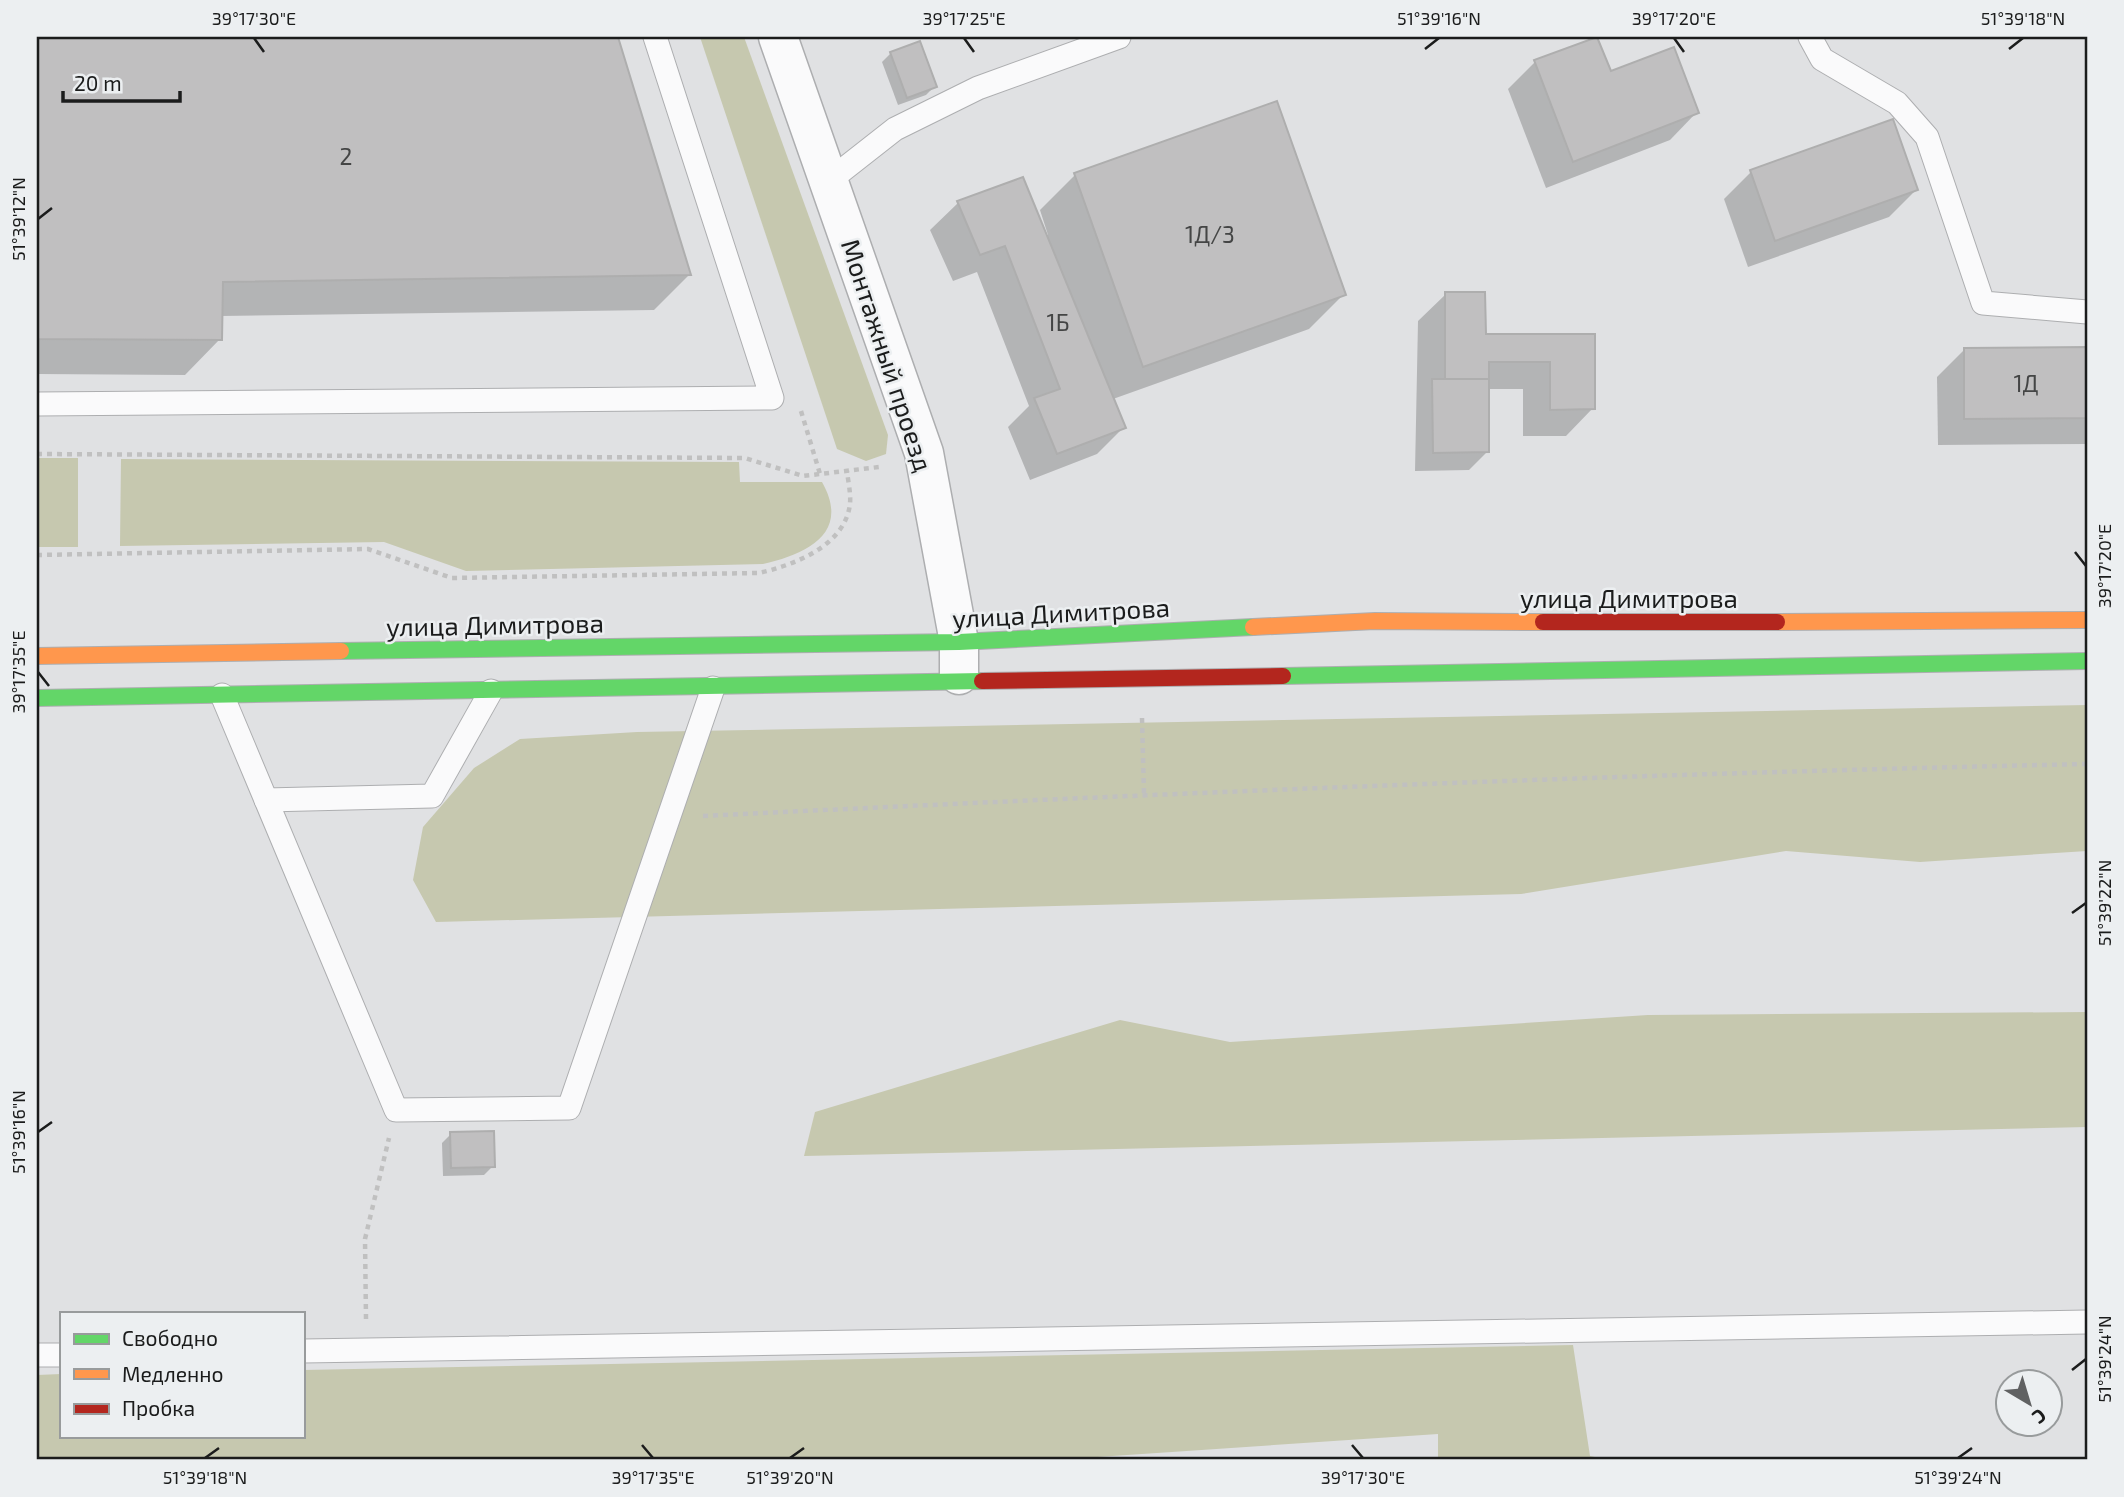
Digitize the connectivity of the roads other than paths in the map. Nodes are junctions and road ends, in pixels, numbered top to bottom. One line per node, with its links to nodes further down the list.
1 (656, 37): 7 (lane)
2 (778, 37): 5 (street, Монтажный проезд)
3 (1119, 37): 5 (lane)
4 (1810, 37): 6 (lane)
5 (830, 180): 9 (street, Монтажный проезд)
6 (2087, 312)
7 (37, 404)
8 (2087, 620): 9 (main road, улица Димитрова)
9 (959, 642): 10 (main road, улица Димитрова); 12 (street, Монтажный проезд)
10 (37, 656)
11 (2087, 661): 12 (main road)
12 (959, 683): 13 (main road)
13 (713, 688): 14 (main road); 17 (lane)
14 (491, 691): 15 (main road); 17 (lane)
15 (222, 695): 16 (main road); 17 (lane)
16 (37, 698)
17 (266, 800)
18 (2087, 1322): 19 (lane)
19 (304, 1351)
20 (37, 1355): 21 (lane)
21 (60, 1355)

